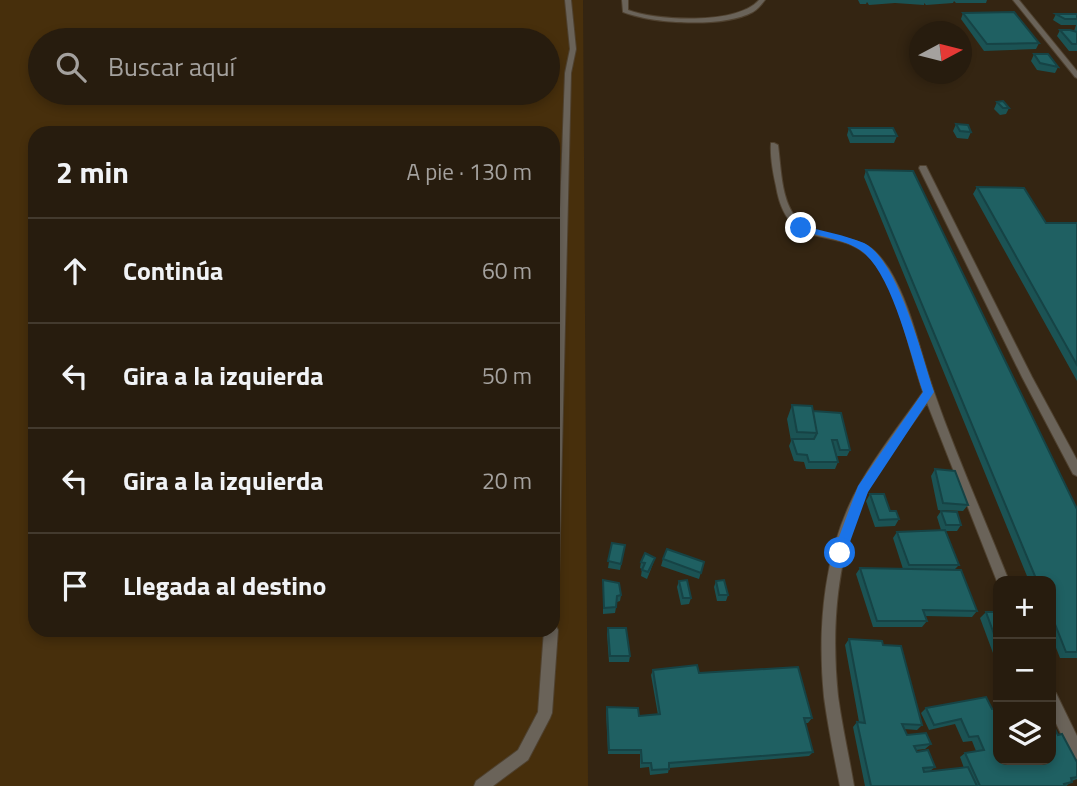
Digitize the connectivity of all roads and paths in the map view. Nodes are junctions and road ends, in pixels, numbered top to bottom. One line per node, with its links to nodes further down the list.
1 (568, 0): 8 (lane)
2 (625, 0): 3 (lane)
3 (762, 0)
4 (1016, 0): 5 (lane)
5 (1077, 76)
6 (774, 145): 9 (lane)
7 (923, 168): 10 (lane)
8 (560, 342)
9 (929, 392): 11 (lane); 16 (lane)
10 (1077, 471)
11 (1001, 576)
12 (550, 637): 15 (lane)
13 (1053, 702): 14 (lane)
14 (1077, 752)
15 (481, 786)
16 (846, 786)

